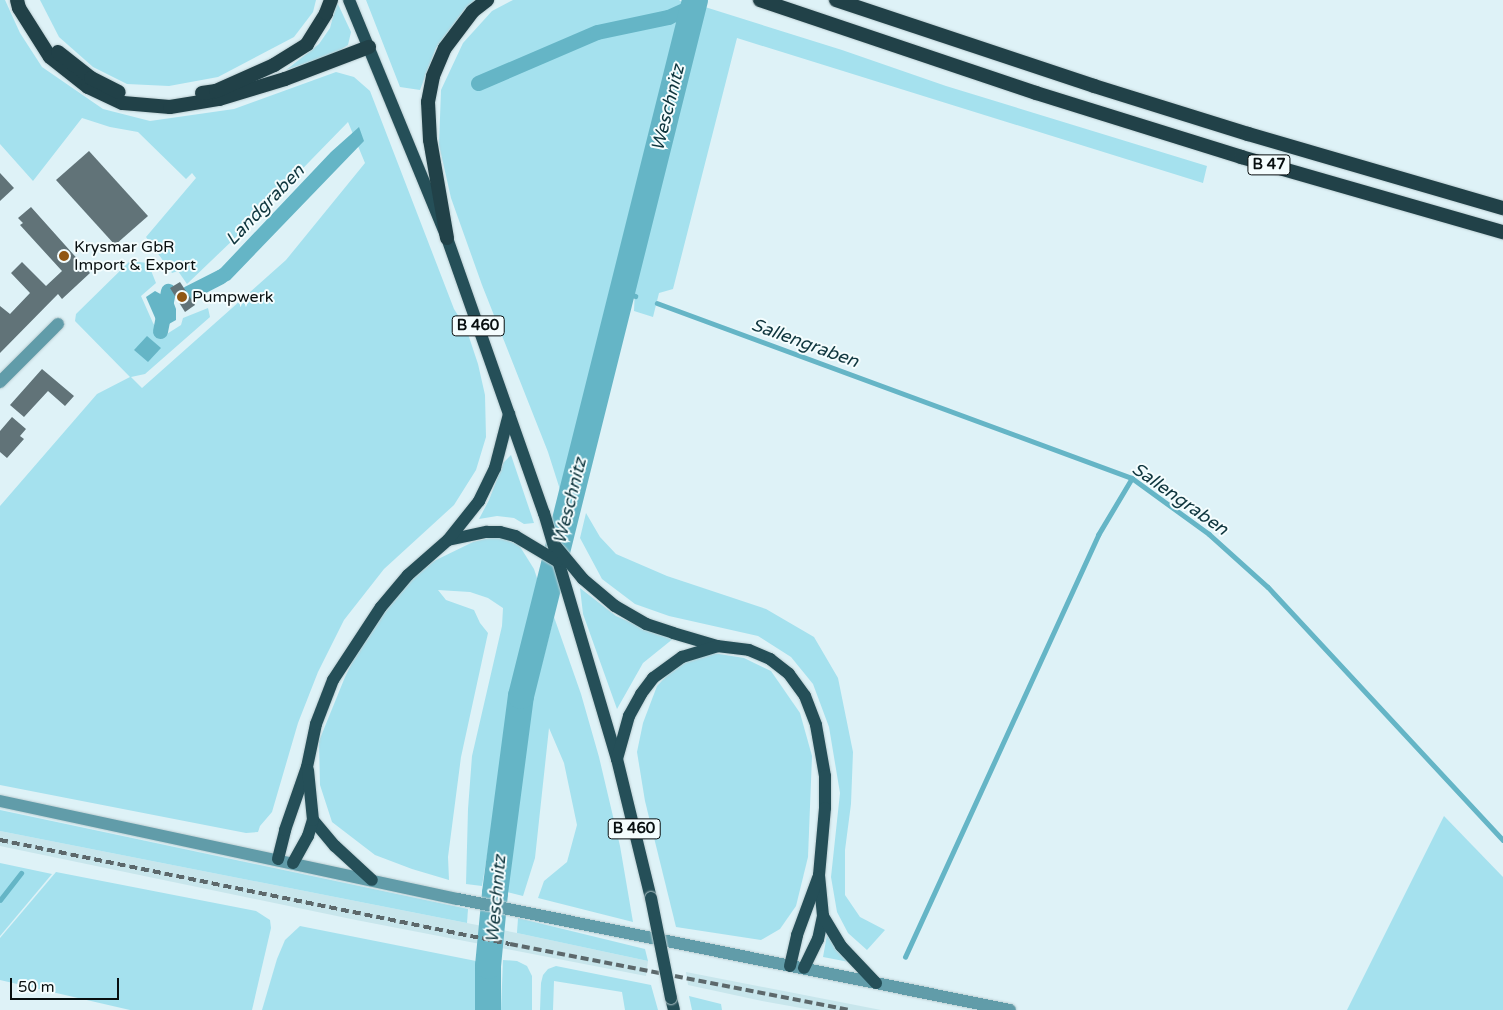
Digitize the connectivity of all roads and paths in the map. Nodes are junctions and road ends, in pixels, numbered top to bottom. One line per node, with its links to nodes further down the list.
1 (17, 0): 8 (highway)
2 (28, 0): 3 (highway)
3 (331, 0)
4 (349, 0): 8 (main road, B 460)
5 (487, 0): 11 (highway)
6 (760, 0): 10 (highway, B 47)
7 (836, 0): 9 (highway, B 47)
8 (369, 47): 11 (main road, B 460)
9 (1503, 208)
10 (1503, 232)
11 (446, 238): 14 (main road, B 460)
12 (58, 324): 13 (street)
13 (0, 382)
14 (509, 414): 15 (main road); 16 (main road, B 460)
15 (448, 540): 17 (main road); 20 (main road)
16 (551, 541): 17 (main road, B 460); 18 (main road)
17 (556, 561): 19 (main road, B 460)
18 (717, 646): 19 (main road); 25 (main road)
19 (617, 759): 31 (main road, B 460, bridge)
20 (307, 767): 22 (main road); 23 (main road)
21 (0, 801): 23 (street)
22 (314, 820): 24 (main road); 26 (main road)
23 (278, 860): 24 (street)
24 (293, 863): 26 (street)
25 (819, 875): 27 (main road); 28 (main road)
26 (372, 880): 28 (street)
27 (823, 916): 29 (main road); 30 (main road)
28 (790, 966): 29 (street)
29 (804, 968): 30 (street)
30 (876, 983): 32 (street)
31 (673, 1004)
32 (1010, 1010)

